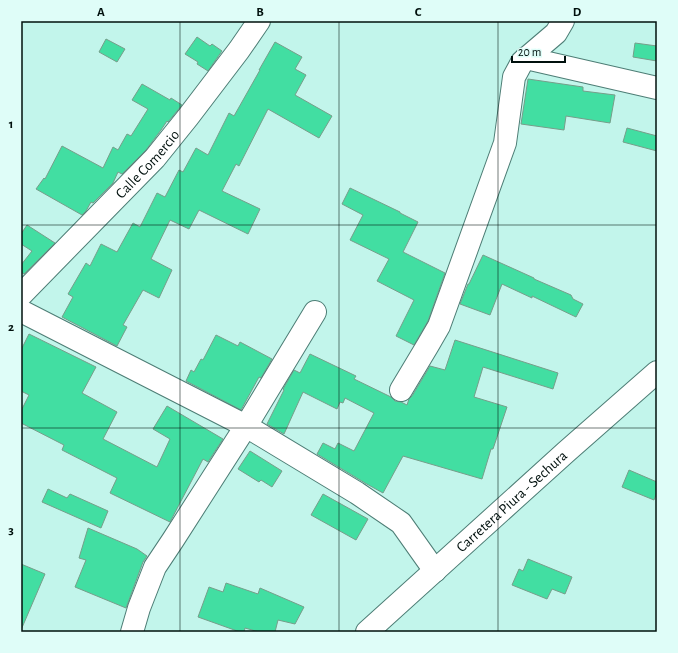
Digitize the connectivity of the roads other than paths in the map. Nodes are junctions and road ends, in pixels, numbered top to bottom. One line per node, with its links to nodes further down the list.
1 (259, 21): 5 (street, Calle Comercio)
2 (562, 21): 3 (street)
3 (526, 58): 4 (street); 9 (street)
4 (657, 88)
5 (21, 295)
6 (21, 311): 10 (street)
7 (315, 312): 10 (street)
8 (657, 372): 11 (street, Carretera Piura - Sechura)
9 (401, 390)
10 (246, 426): 11 (street); 12 (street)
11 (436, 571): 13 (street, Carretera Piura - Sechura)
12 (132, 632)
13 (367, 632)

